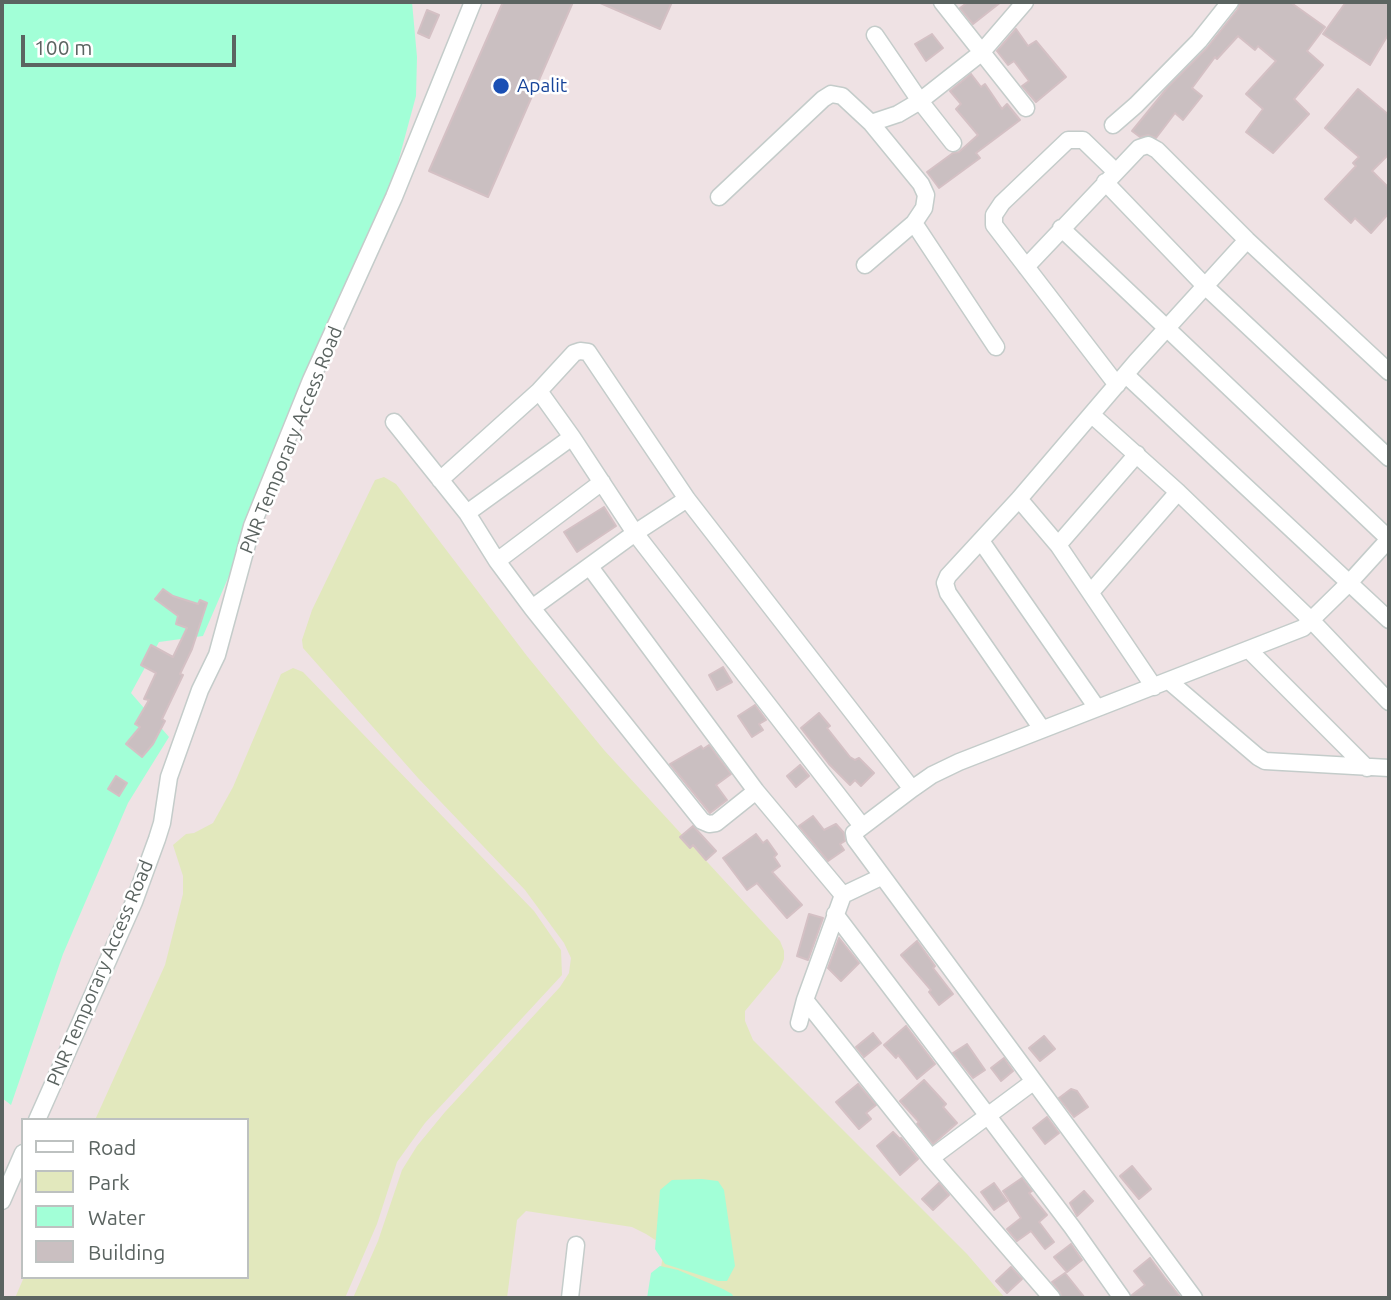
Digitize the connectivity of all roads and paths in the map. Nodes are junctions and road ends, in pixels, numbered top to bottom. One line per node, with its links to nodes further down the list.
1 (473, 2): 64 (street, PNR Temporary Access Road)
2 (943, 2): 6 (street)
3 (1025, 2): 6 (street)
4 (1230, 2): 10 (street)
5 (875, 35): 7 (street)
6 (981, 52): 7 (street); 8 (street)
7 (920, 101): 9 (street); 11 (street)
8 (1026, 108)
9 (871, 123): 13 (street); 14 (street)
10 (1113, 125)
11 (953, 143)
12 (1111, 177): 15 (street); 16 (street); 18 (street); 19 (street)
13 (719, 197)
14 (914, 223): 17 (street); 21 (street)
15 (1061, 228): 18 (street); 20 (street)
16 (1247, 240): 19 (street); 22 (street)
17 (865, 265)
18 (1026, 267): 23 (street)
19 (1206, 287): 20 (street); 29 (street)
20 (1168, 328): 23 (street); 37 (street)
21 (996, 347)
22 (1389, 372)
23 (1122, 380): 25 (street); 42 (street)
24 (538, 391): 27 (street); 30 (street); 33 (street)
25 (1092, 415): 28 (street); 34 (street)
26 (394, 422): 30 (street)
27 (572, 437): 31 (street); 35 (street)
28 (1137, 454): 32 (street); 39 (street)
29 (1389, 458)
30 (440, 480): 35 (street)
31 (602, 482): 36 (street); 40 (street)
32 (1178, 492): 43 (street); 46 (street)
33 (687, 499): 36 (street); 54 (street)
34 (1019, 499): 38 (street); 39 (street)
35 (467, 513): 40 (street)
36 (635, 533): 41 (street); 56 (street)
37 (1389, 539): 42 (street)
38 (981, 541): 50 (street); 51 (street)
39 (1058, 545): 43 (street)
40 (497, 561): 44 (street)
41 (590, 566): 44 (street); 55 (street)
42 (1350, 582): 45 (street); 46 (street)
43 (1091, 592): 48 (street)
44 (533, 608): 55 (street)
45 (1389, 620)
46 (1312, 621): 47 (street); 49 (street)
47 (1249, 650): 48 (street); 52 (street)
48 (1162, 685): 50 (street); 52 (street)
49 (1389, 702)
50 (1097, 708): 51 (street)
51 (1042, 729): 54 (street)
52 (1367, 768): 53 (street)
53 (1389, 768)
54 (912, 789): 56 (street)
55 (756, 791): 58 (street)
56 (862, 826): 57 (street)
57 (881, 877): 58 (street); 62 (street)
58 (843, 895): 59 (street)
59 (835, 914): 60 (street); 63 (street)
60 (805, 1000): 61 (street); 66 (street)
61 (799, 1023)
62 (1033, 1082): 63 (street); 72 (street)
63 (986, 1115): 66 (street); 71 (street)
64 (38, 1118)
65 (21, 1158): 67 (street)
66 (931, 1158): 70 (street)
67 (2, 1201)
68 (576, 1245): 69 (street)
69 (570, 1298)
70 (1052, 1298)
71 (1122, 1298)
72 (1194, 1298)

